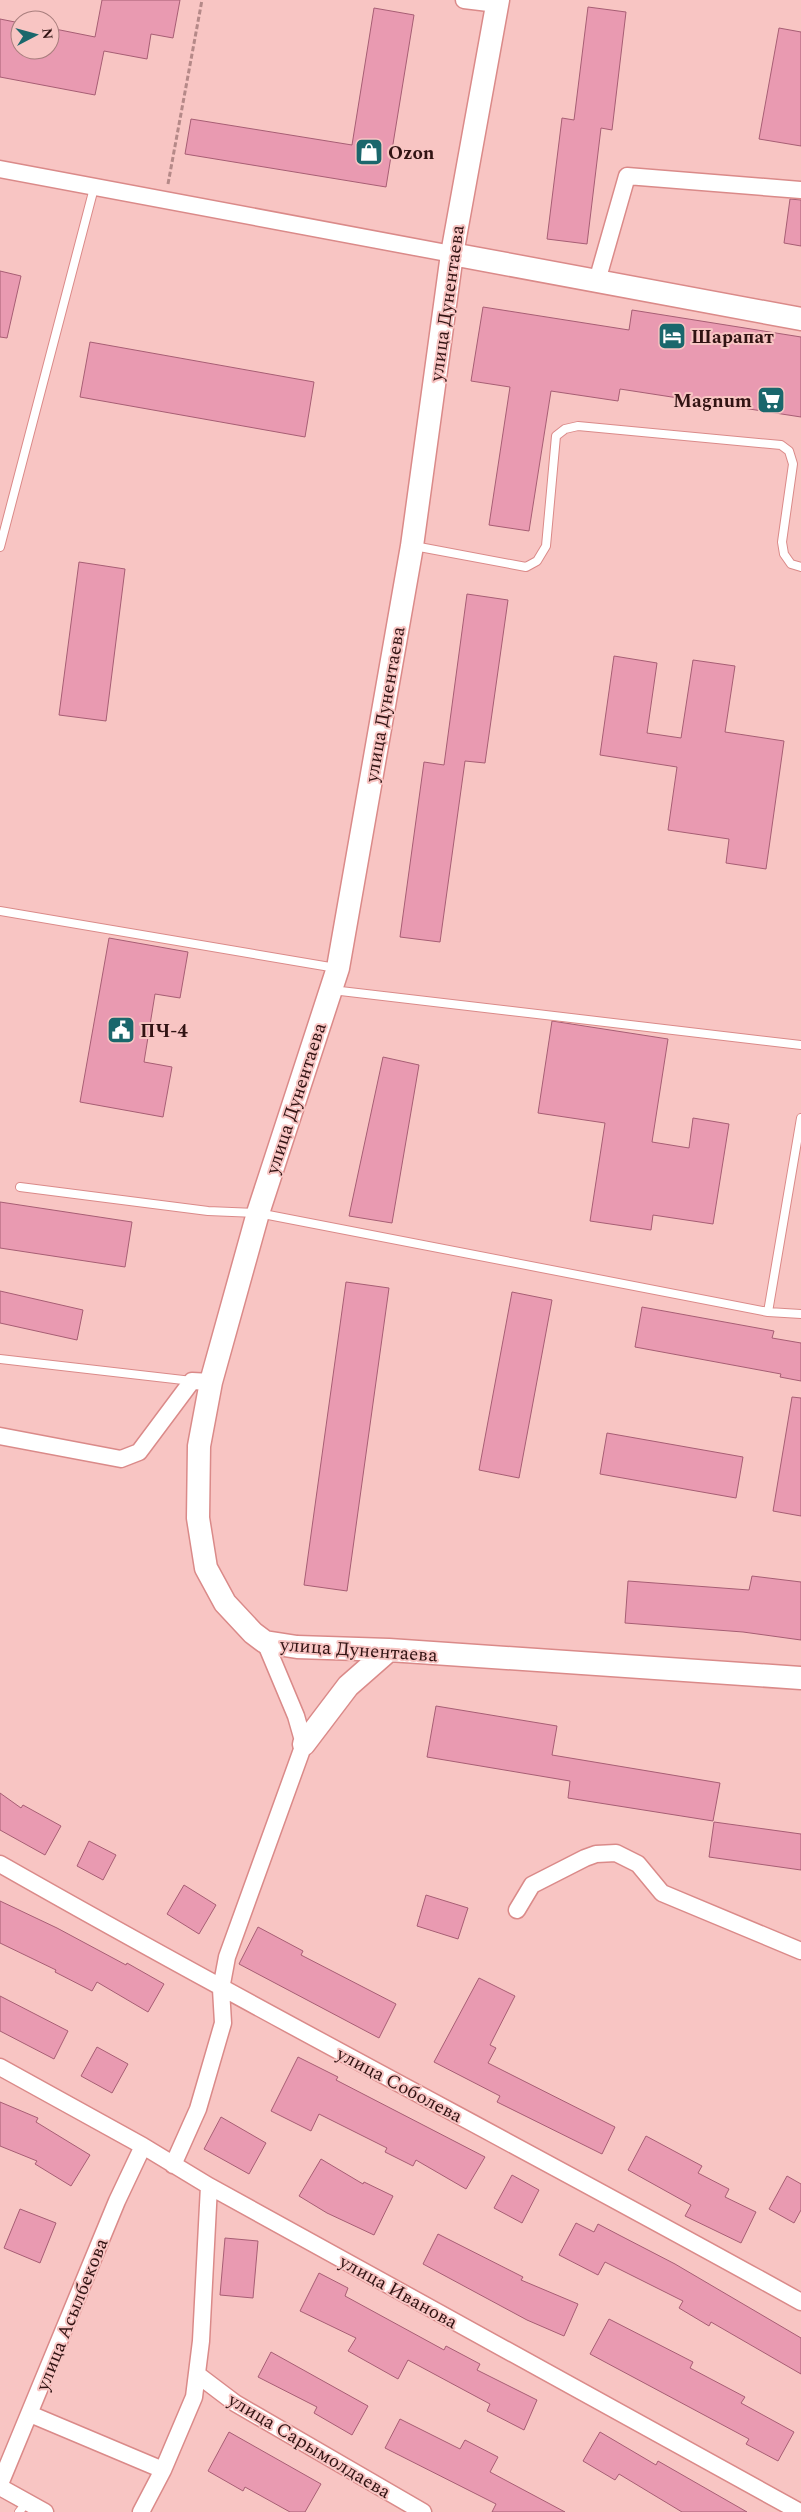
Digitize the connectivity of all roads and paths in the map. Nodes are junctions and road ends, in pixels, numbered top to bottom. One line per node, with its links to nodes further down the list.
1 (202, 0): 7 (path)
2 (464, 0): 3 (street)
3 (497, 2): 8 (street, улица Дунентаева)
4 (0, 169): 5 (street)
5 (94, 188): 7 (street); 12 (lane)
6 (801, 190): 9 (street)
7 (165, 201): 8 (street)
8 (452, 254): 9 (street); 11 (street, улица Дунентаева)
9 (597, 281): 10 (street)
10 (801, 319)
11 (412, 546): 13 (lane); 15 (street, улица Дунентаева)
12 (0, 547)
13 (801, 567)
14 (0, 911): 15 (lane)
15 (338, 968): 16 (street, улица Дунентаева)
16 (330, 990): 17 (lane); 20 (street, улица Дунентаева)
17 (801, 1045)
18 (801, 1118): 21 (lane)
19 (20, 1187): 20 (lane)
20 (258, 1213): 21 (lane); 24 (street, улица Дунентаева)
21 (768, 1312): 22 (lane)
22 (801, 1314)
23 (0, 1359): 24 (lane)
24 (201, 1381): 25 (street); 26 (street, улица Дунентаева)
25 (0, 1436)
26 (265, 1642): 27 (street, улица Дунентаева); 29 (street)
27 (389, 1650): 28 (street, улица Дунентаева); 29 (street)
28 (801, 1678)
29 (304, 1744): 33 (street)
30 (0, 1864): 33 (street, улица Соболева)
31 (517, 1910): 32 (street)
32 (801, 1952)
33 (222, 1989): 36 (street); 38 (street, улица Соболева)
34 (0, 2067): 35 (street, улица Иванова)
35 (143, 2146): 36 (street, улица Иванова); 40 (street, улица Асылбекова)
36 (172, 2165): 37 (street, улица Иванова)
37 (209, 2186): 39 (street); 47 (street, улица Иванова)
38 (801, 2302)
39 (198, 2376): 41 (street); 46 (street, улица Сарымолдаева)
40 (30, 2414): 41 (street); 42 (street, улица Асылбекова)
41 (163, 2470): 45 (street)
42 (0, 2485): 43 (street, улица Асылбекова)
43 (23, 2507): 44 (street, улица Асылбекова)
44 (45, 2512)
45 (141, 2512)
46 (423, 2512)
47 (800, 2512)

